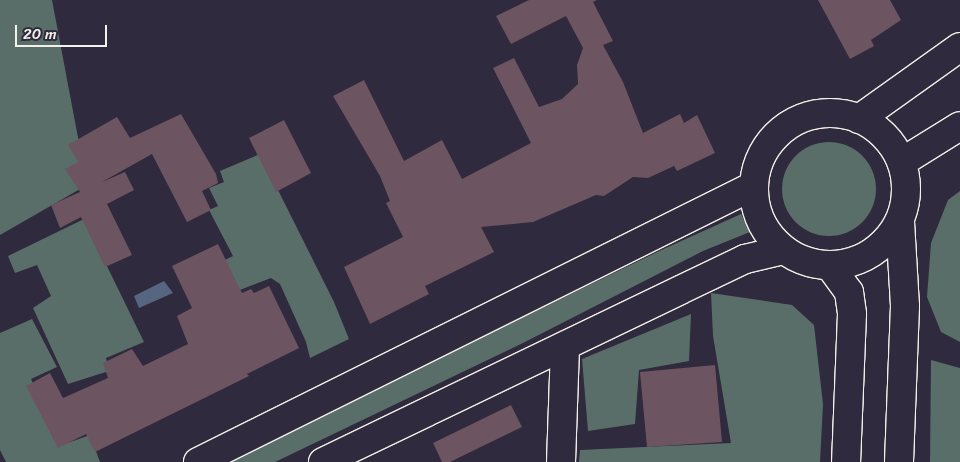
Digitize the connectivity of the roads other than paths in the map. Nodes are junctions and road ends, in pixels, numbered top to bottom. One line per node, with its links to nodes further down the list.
1 (960, 47): 2 (street)
2 (859, 119): 4 (street); 5 (street)
3 (960, 126): 4 (street)
4 (902, 162): 6 (street)
5 (753, 186): 7 (street); 10 (street)
6 (900, 222): 8 (street); 14 (street)
7 (783, 250): 8 (street); 9 (street)
8 (830, 266): 13 (street)
9 (565, 346): 11 (street); 12 (street)
10 (198, 462)
11 (324, 462)
12 (561, 462)
13 (846, 462)
14 (899, 462)

